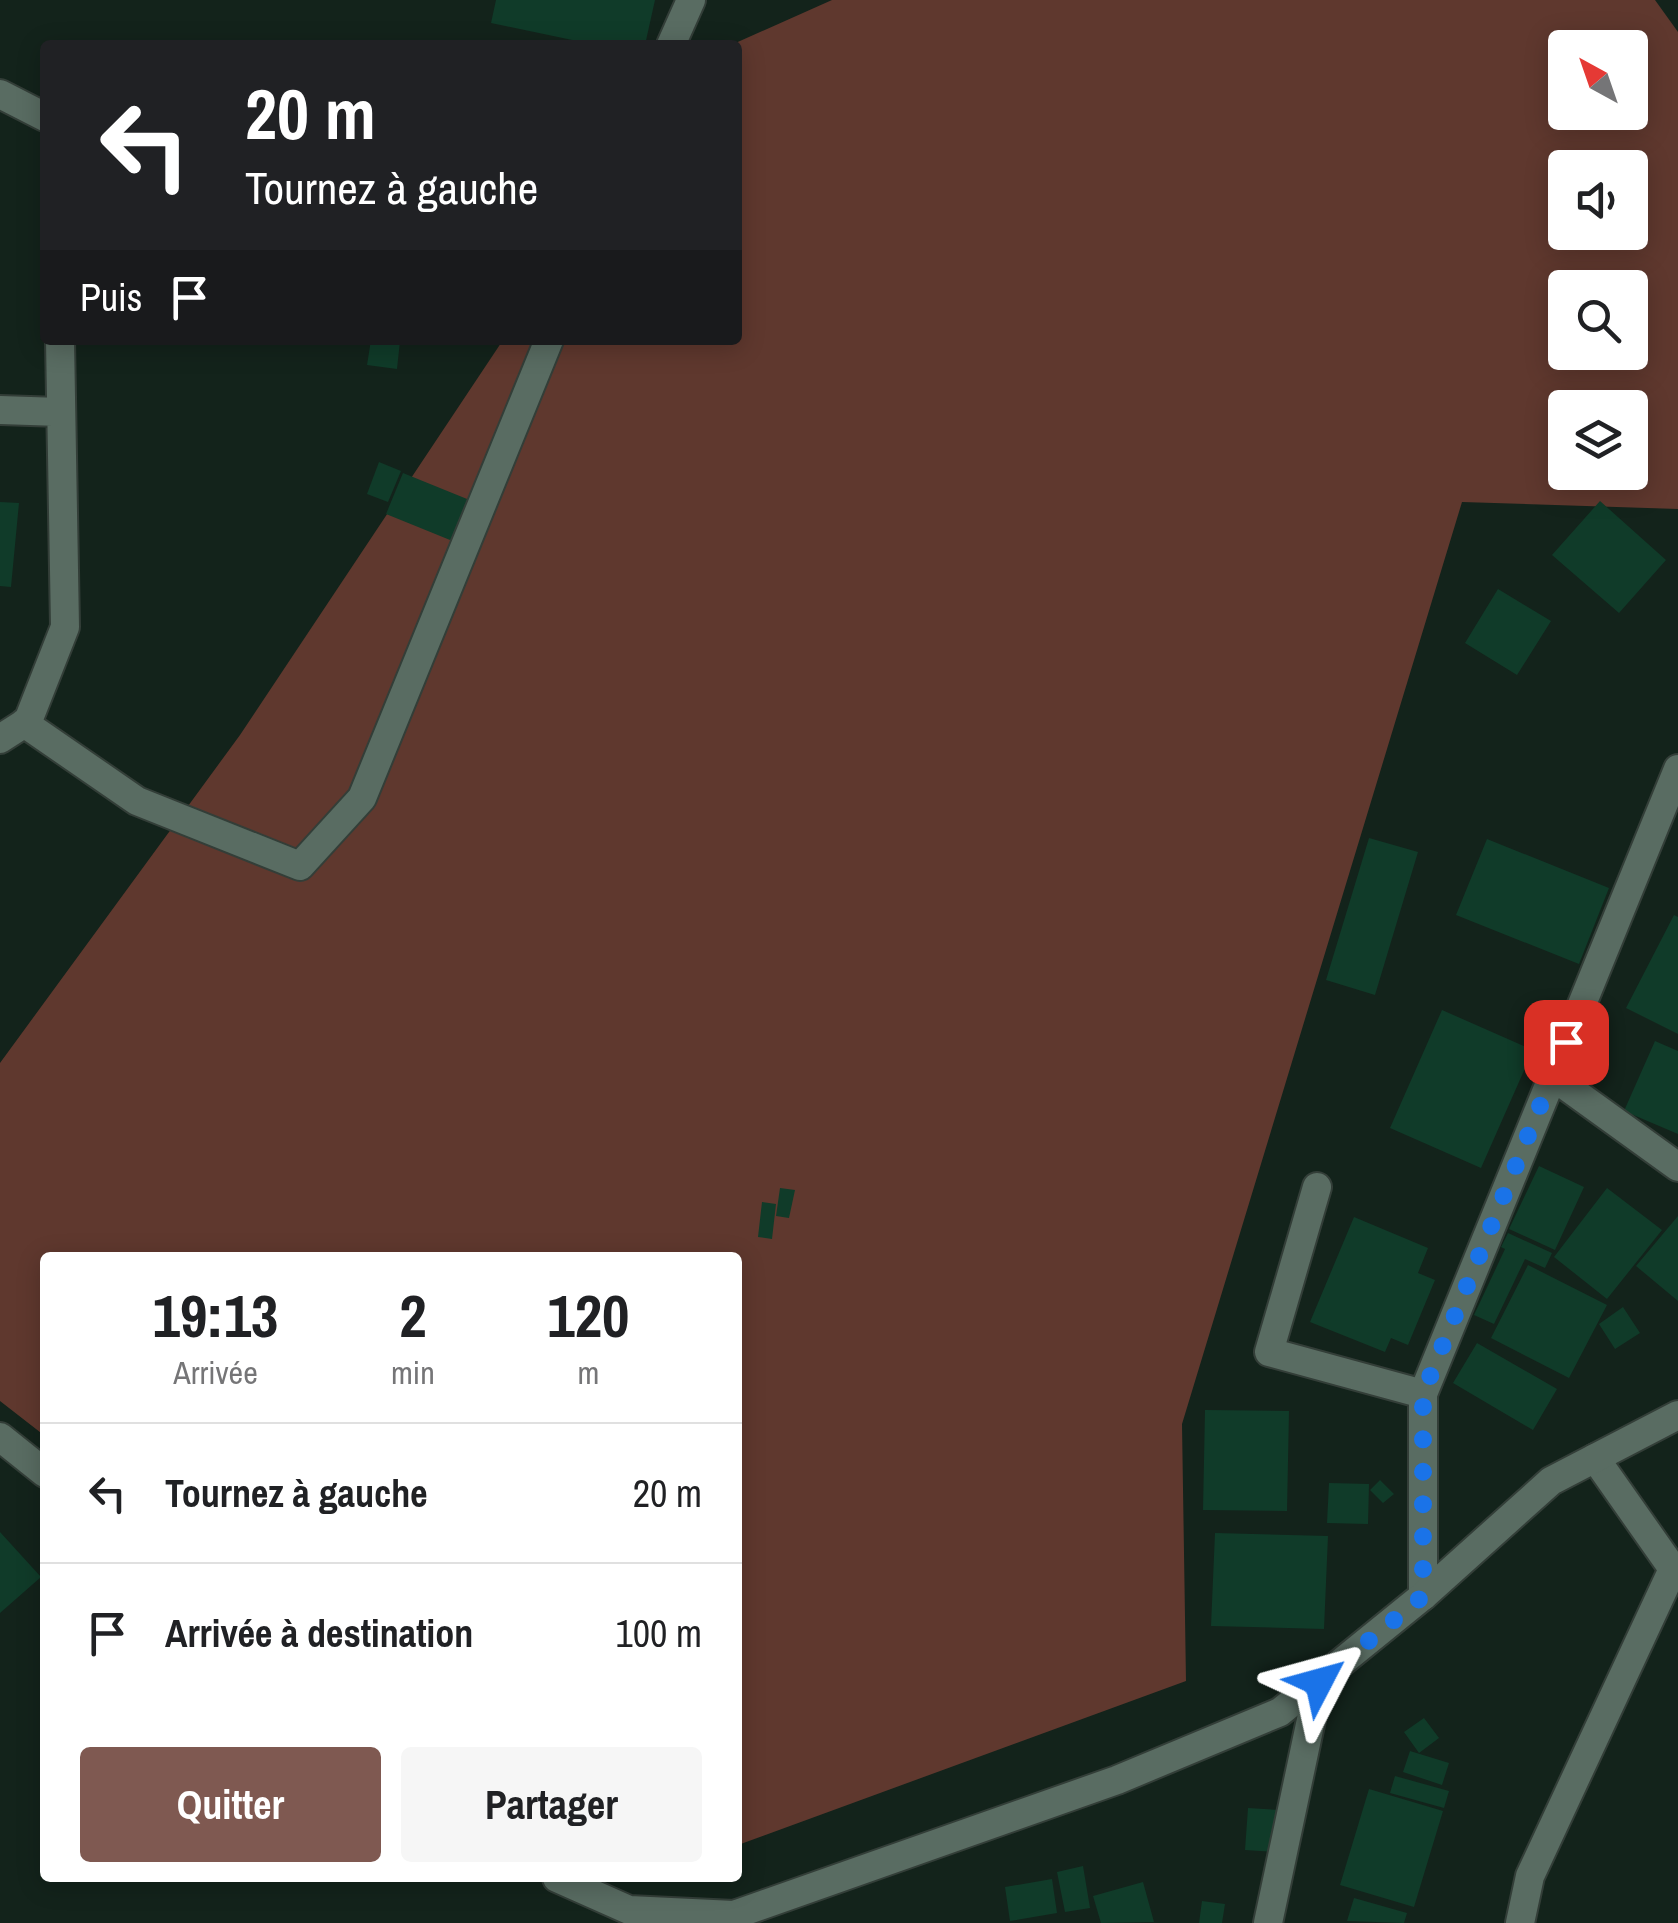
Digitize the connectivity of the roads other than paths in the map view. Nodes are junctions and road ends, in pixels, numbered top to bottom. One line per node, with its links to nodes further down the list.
1 (691, 0): 2 (street)
2 (673, 40)
3 (0, 94): 4 (street)
4 (40, 114)
5 (60, 345): 8 (street)
6 (546, 345): 9 (street)
7 (0, 410): 8 (street)
8 (60, 412): 9 (street)
9 (12, 731)
10 (1678, 769): 11 (street)
11 (1552, 1076): 12 (street); 14 (street)
12 (1678, 1167)
13 (1317, 1187): 14 (street)
14 (1423, 1394): 19 (street)
15 (1678, 1414): 17 (street)
16 (0, 1437): 18 (street)
17 (1596, 1458): 19 (street); 24 (street)
18 (40, 1469)
19 (1423, 1596): 20 (street)
20 (1319, 1682): 22 (street); 23 (street)
21 (564, 1882): 22 (street)
22 (625, 1916)
23 (1268, 1923)
24 (1520, 1923)

